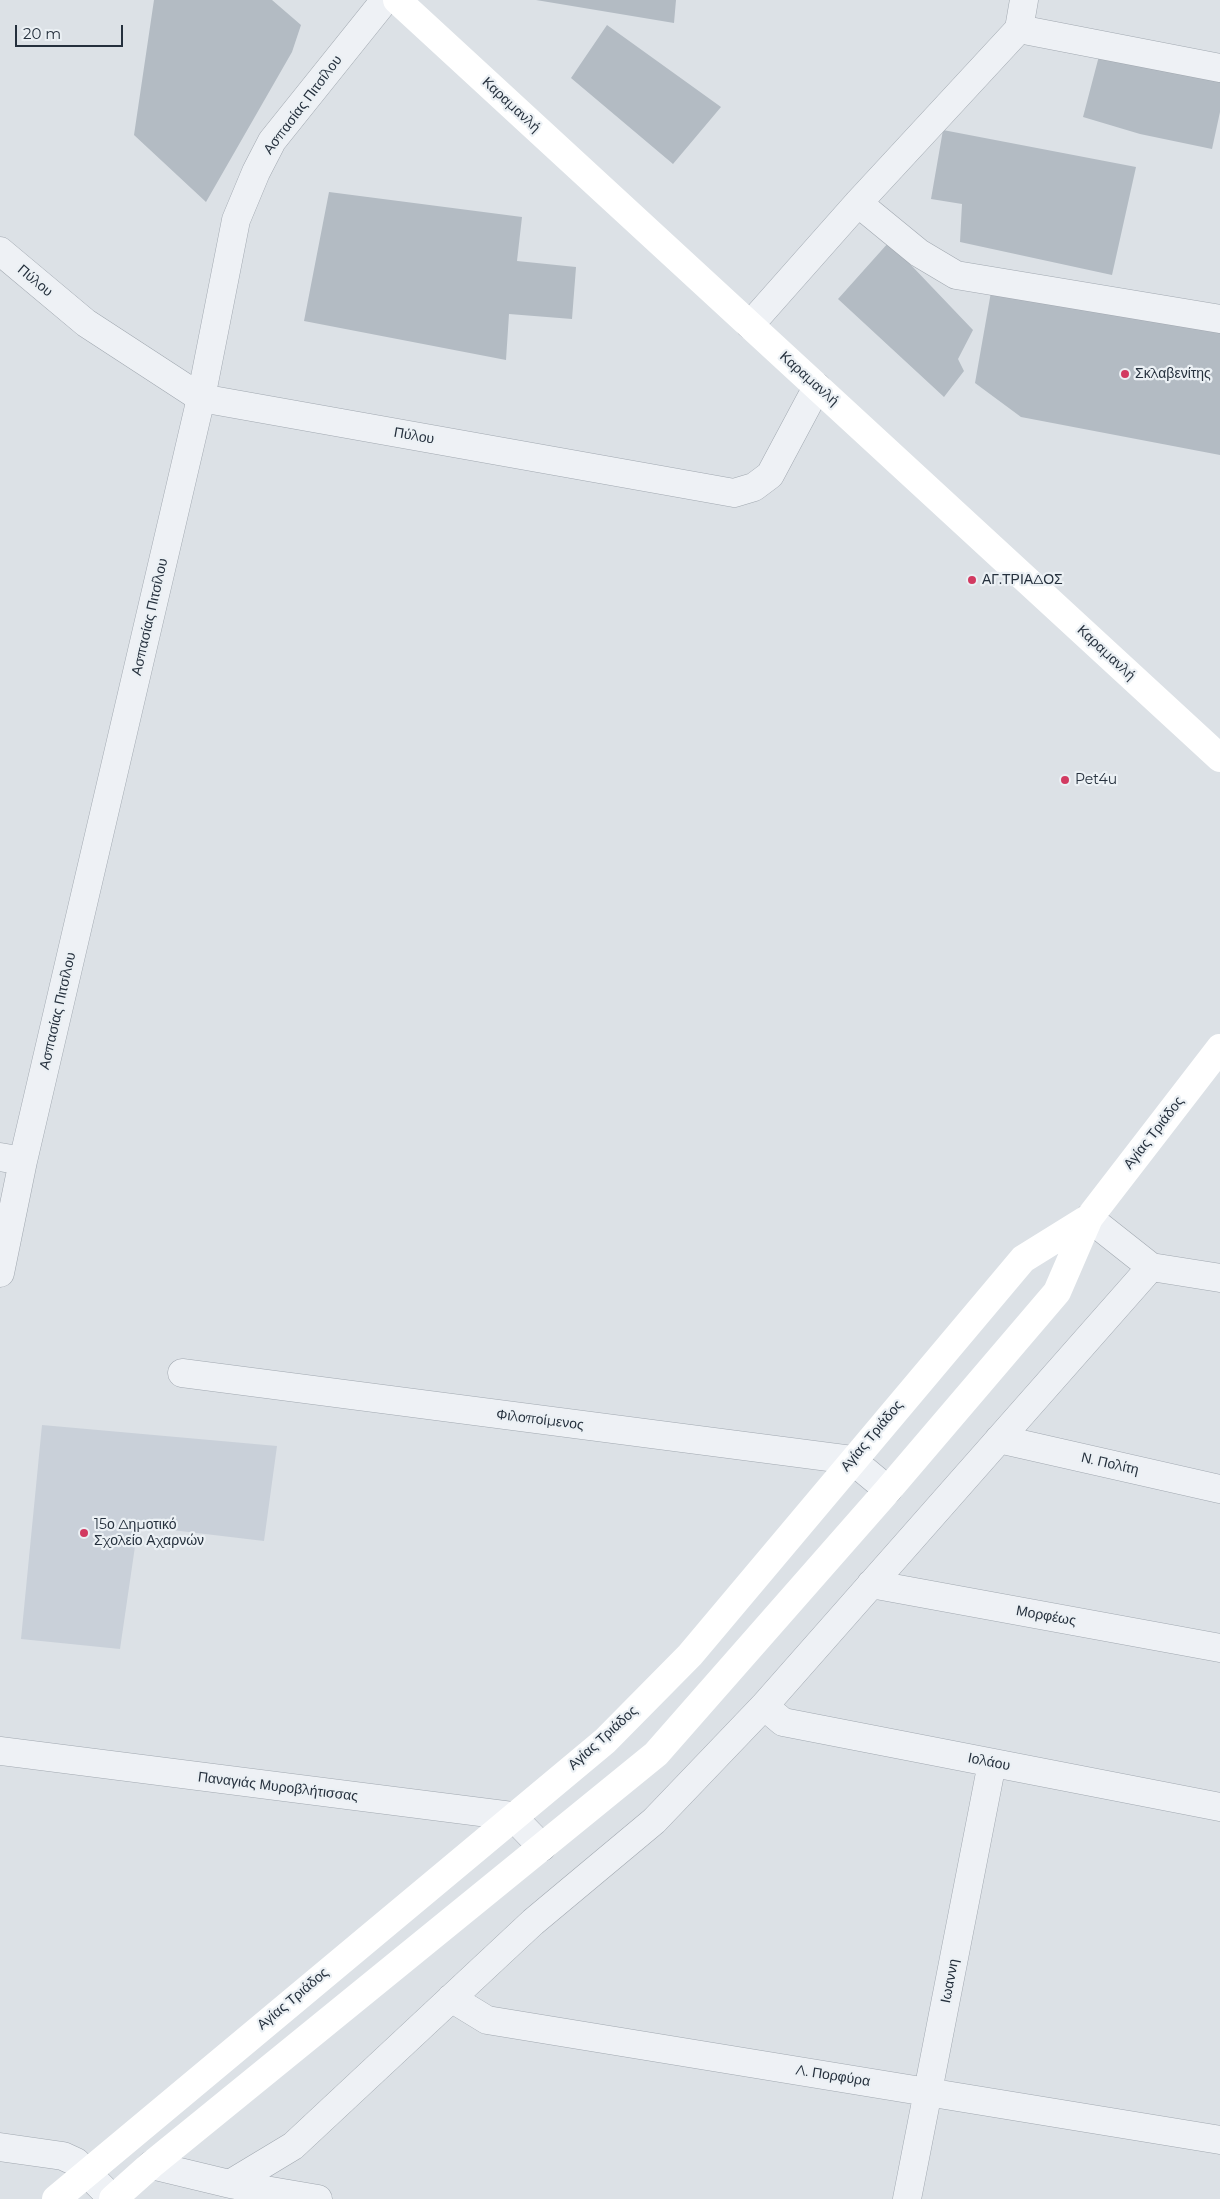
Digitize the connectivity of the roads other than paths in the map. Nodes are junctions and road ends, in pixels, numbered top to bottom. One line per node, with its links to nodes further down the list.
1 (385, 0): 11 (street, Ασπασίας Πιτσίλου)
2 (397, 0): 9 (street, Καραμανλή)
3 (1024, 0): 4 (street)
4 (1019, 29): 5 (street); 6 (street)
5 (1220, 68)
6 (858, 203): 8 (street); 9 (street)
7 (0, 251): 11 (street, Πύλου)
8 (1220, 319)
9 (750, 325): 10 (street, Καραμανλή)
10 (817, 387): 11 (street, Πύλου); 12 (street, Καραμανλή)
11 (201, 398): 14 (street, Ασπασίας Πιτσίλου)
12 (1220, 758)
13 (1220, 1048): 15 (street, Αγίας Τριάδος)
14 (11, 1159): 17 (street, Ασπασίας Πιτσίλου)
15 (1088, 1218): 16 (street); 21 (street, Αγίας Τριάδος); 23 (street, Αγίας Τριάδος)
16 (1151, 1267): 18 (street); 20 (street)
17 (0, 1273)
18 (1220, 1278)
19 (182, 1373): 21 (street, Φιλοποίμενος)
20 (999, 1439): 22 (street, Ν. Πολίτη); 24 (street)
21 (852, 1460): 23 (street); 30 (street, Αγίας Τριάδος)
22 (1220, 1489)
23 (888, 1490): 31 (street, Αγίας Τριάδος)
24 (871, 1584): 25 (street, Μορφέως); 26 (street)
25 (1220, 1648)
26 (764, 1706): 28 (street, Ιολάου); 32 (street)
27 (0, 1752): 30 (street, Παναγιάς Μυροβλήτισσας)
28 (992, 1763): 29 (street, Ιολάου); 33 (street, Ιωαννη)
29 (1220, 1807)
30 (512, 1816): 31 (street); 37 (street, Αγίας Τριάδος)
31 (542, 1847): 36 (street, Αγίας Τριάδος)
32 (451, 1998): 33 (street, Λ. Πορφύρα); 38 (street)
33 (928, 2092): 34 (street, Λ. Πορφύρα); 42 (street, Ιωαννη)
34 (1220, 2140)
35 (0, 2147): 37 (street)
36 (151, 2164): 38 (street); 40 (street, Αγίας Τριάδος)
37 (87, 2171): 39 (street, Αγίας Τριάδος); 40 (street)
38 (230, 2184): 41 (street)
39 (56, 2199)
40 (113, 2199)
41 (318, 2199)
42 (907, 2199)

